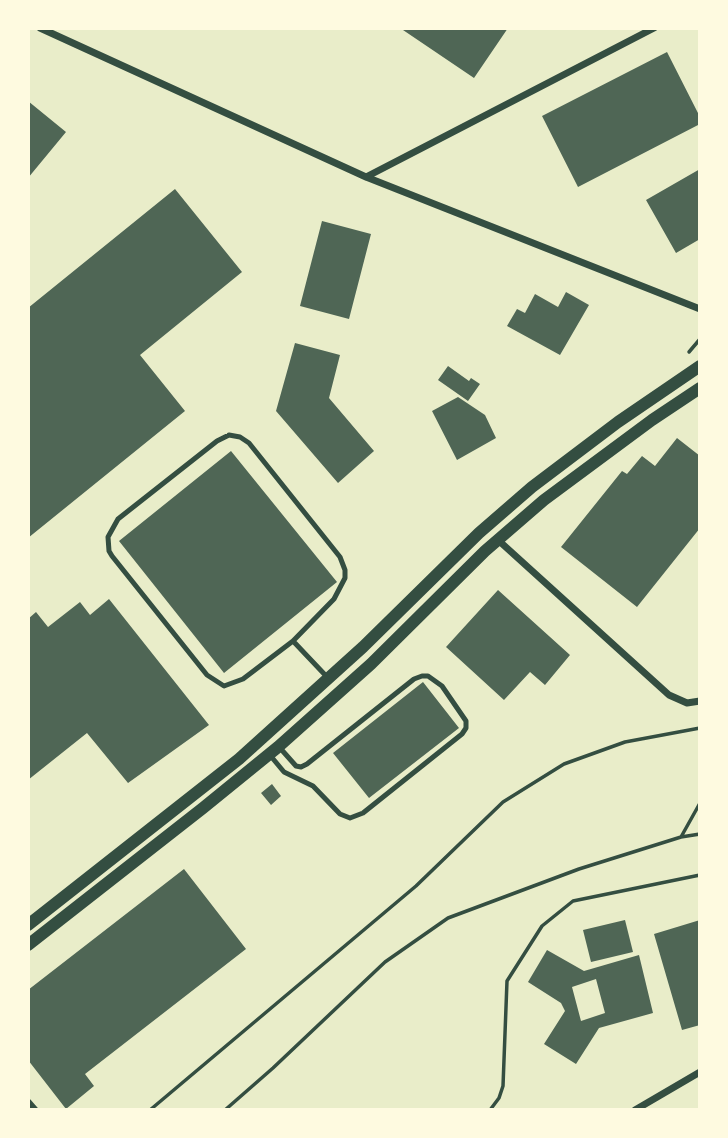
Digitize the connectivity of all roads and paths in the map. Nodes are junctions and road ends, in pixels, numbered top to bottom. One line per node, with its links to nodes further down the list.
1 (40, 28): 3 (street)
2 (654, 28): 3 (street)
3 (366, 177): 4 (street)
4 (700, 309)
5 (700, 366): 9 (street)
6 (700, 388): 7 (street)
7 (498, 540): 10 (street); 12 (street)
8 (293, 641): 8 (lane); 9 (lane)
9 (328, 678): 17 (street)
10 (700, 701)
11 (700, 728): 22 (path)
12 (274, 751): 12 (lane); 18 (street)
13 (700, 803): 15 (path)
14 (700, 834): 15 (path)
15 (681, 837): 23 (path)
16 (700, 875): 24 (path)
17 (28, 925)
18 (28, 945)
19 (700, 1073): 25 (street)
20 (28, 1102): 21 (street)
21 (35, 1110)
22 (150, 1110)
23 (225, 1110)
24 (490, 1110)
25 (635, 1110)

